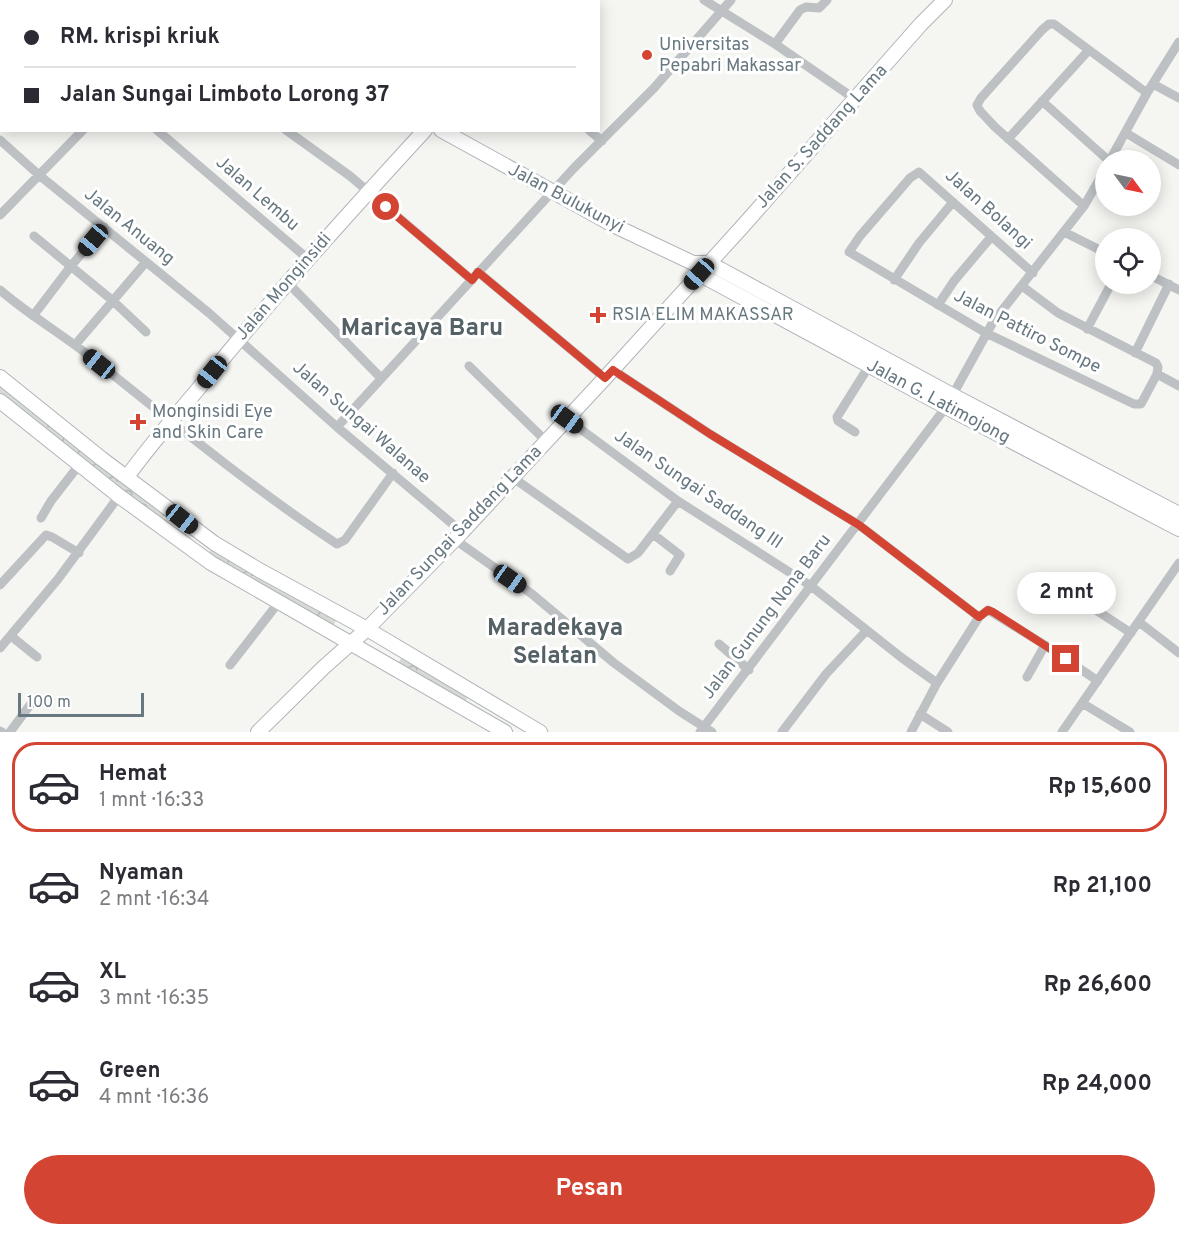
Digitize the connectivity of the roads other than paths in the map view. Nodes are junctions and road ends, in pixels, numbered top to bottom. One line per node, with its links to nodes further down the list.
1 (704, 0): 5 (street)
2 (731, 0): 5 (street)
3 (827, 0): 7 (street)
4 (945, 0): 11 (main road, Jalan S. Saddang Lama)
5 (722, 11): 7 (street); 22 (street)
6 (1179, 42): 9 (street)
7 (775, 44): 11 (street)
8 (1088, 51): 9 (street); 12 (street); 20 (street)
9 (1150, 89): 10 (street); 19 (street)
10 (1179, 98)
11 (855, 99): 42 (main road, Jalan S. Saddang Lama)
12 (1042, 101): 20 (street); 23 (street)
13 (81, 132): 26 (street)
14 (159, 132): 39 (street, Jalan Lembu)
15 (289, 132): 28 (street)
16 (423, 132): 28 (main road, Jalan Monginsidi)
17 (445, 132): 29 (main road, Jalan Bulukunyi)
18 (591, 132): 22 (street)
19 (1126, 133): 24 (street); 25 (street)
20 (1008, 139): 31 (street)
21 (0, 140): 26 (street, Jalan Anuang)
22 (602, 141): 29 (street)
23 (1098, 150)
24 (1115, 150)
25 (1179, 165)
26 (39, 175): 32 (street); 33 (street, Jalan Anuang)
27 (1095, 187): 31 (street, Jalan Gunung Nona Baru)
28 (368, 192): 39 (main road, Jalan Monginsidi); 45 (street)
29 (552, 193): 42 (main road, Jalan Bulukunyi); 43 (street)
30 (953, 202): 36 (street, Jalan Bolangi); 38 (street, Jalan Bolangi); 46 (street)
31 (1084, 206): 34 (street, Jalan Gunung Nona Baru)
32 (0, 215)
33 (104, 227): 40 (street, Jalan Anuang); 41 (street)
34 (1064, 232): 37 (street); 44 (street, Jalan Gunung Nona Baru)
35 (34, 236): 41 (street)
36 (991, 237): 44 (street, Jalan Bolangi); 55 (street)
37 (1095, 248)
38 (849, 252): 46 (street, Jalan Pattiro Sompe)
39 (308, 259): 48 (main road, Jalan Monginsidi)
40 (146, 262): 54 (street); 60 (street, Jalan Anuang)
41 (70, 266): 54 (street); 56 (street)
42 (700, 267): 64 (main road, Jalan G. Latimojong); 65 (main road, Jalan Sungai Saddang Lama); 71 (main road)
43 (478, 272): 45 (street); 65 (street)
44 (1033, 273): 50 (street, Jalan Gunung Nona Baru)
45 (472, 280): 68 (street)
46 (894, 280): 55 (street, Jalan Pattiro Sompe)
47 (1161, 281): 49 (street)
48 (287, 282): 60 (main road, Jalan Monginsidi); 68 (street)
49 (1169, 285): 52 (street); 62 (street)
50 (1022, 286): 57 (street); 59 (street, Jalan Gunung Nona Baru)
51 (0, 290): 56 (street)
52 (1179, 290)
53 (1106, 294): 57 (street)
54 (112, 300): 58 (street); 61 (street)
55 (938, 305): 59 (street, Jalan Pattiro Sompe)
56 (33, 316): 61 (street)
57 (1087, 329): 62 (street)
58 (146, 332)
59 (987, 333): 66 (street, Jalan Pattiro Sompe); 71 (street, Jalan Gunung Nona Baru)
60 (239, 339): 73 (main road, Jalan Monginsidi); 74 (street, Jalan Sungai Walanae)
61 (75, 345): 73 (street)
62 (1135, 353): 66 (street)
63 (469, 366): 76 (street)
64 (869, 366): 71 (main road, Jalan G. Latimojong); 75 (street)
65 (609, 374): 72 (main road, Jalan Sungai Saddang Lama); 85 (street)
66 (1157, 374): 69 (street)
67 (0, 377): 79 (main road)
68 (381, 378): 74 (street)
69 (1179, 386)
70 (0, 401): 77 (main road)
71 (949, 401): 83 (main road); 85 (street, Jalan Gunung Nona Baru); 86 (main road, Jalan G. Latimojong)
72 (567, 419): 76 (main road, Jalan Sungai Saddang Lama); 82 (street, Jalan Sungai Saddang III)
73 (172, 421): 78 (street); 79 (main road, Jalan Monginsidi)
74 (337, 427): 78 (street, Jalan Sungai Walanae)
75 (855, 432)
76 (546, 441): 80 (main road, Jalan Sungai Saddang Lama)
77 (80, 465): 81 (main road); 84 (street)
78 (393, 473): 89 (street, Jalan Sungai Walanae)
79 (127, 477): 87 (main road)
80 (512, 477): 88 (street); 89 (main road, Jalan Sungai Saddang Lama)
81 (119, 496): 90 (main road); 91 (street)
82 (678, 501): 88 (street); 95 (street, Jalan Sungai Saddang III)
83 (1179, 514)
84 (41, 518)
85 (859, 525): 95 (street, Jalan Gunung Nona Baru); 98 (street)
86 (1179, 528)
87 (194, 529): 90 (main road); 100 (main road)
88 (653, 534): 93 (street)
89 (458, 536): 100 (main road, Jalan Sungai Saddang Lama); 122 (street, Jalan Sungai Walanae)
90 (183, 544): 97 (main road)
91 (79, 553): 94 (street); 103 (street)
92 (1179, 562): 99 (street)
93 (670, 571)
94 (0, 585)
95 (812, 586): 101 (street, Jalan Sungai Saddang III); 111 (street, Jalan Gunung Nona Baru)
96 (1076, 597): 102 (street)
97 (279, 602): 104 (main road); 110 (street)
98 (979, 617): 106 (street); 114 (street)
99 (1139, 622): 102 (street); 108 (street)
100 (367, 629): 104 (main road, Jalan Sungai Saddang Lama); 115 (main road)
101 (866, 631): 114 (street, Jalan Sungai Saddang III); 127 (street)
102 (1131, 633): 113 (street)
103 (11, 636): 107 (street); 109 (street)
104 (350, 643): 119 (main road); 124 (main road, Jalan Sungai Saddang Lama)
105 (719, 644): 111 (street)
106 (1045, 645): 112 (street); 113 (street)
107 (0, 648)
108 (1179, 653)
109 (37, 657)
110 (230, 665)
111 (749, 670): 122 (street, Jalan Gunung Nona Baru)
112 (1027, 677)
113 (1098, 681): 116 (street)
114 (937, 683): 120 (street)
115 (480, 698): 118 (main road); 119 (main road)
116 (1082, 703): 130 (street); 131 (street)
117 (30, 705): 123 (street)
118 (496, 706): 121 (main road); 126 (main road)
119 (472, 713): 121 (main road)
120 (920, 714): 128 (street); 129 (street)
121 (488, 722): 125 (main road)
122 (705, 730)
123 (10, 732)
124 (258, 732)
125 (503, 732)
126 (540, 732)
127 (782, 732)
128 (911, 732)
129 (948, 732)
130 (1062, 732)
131 (1130, 732)

